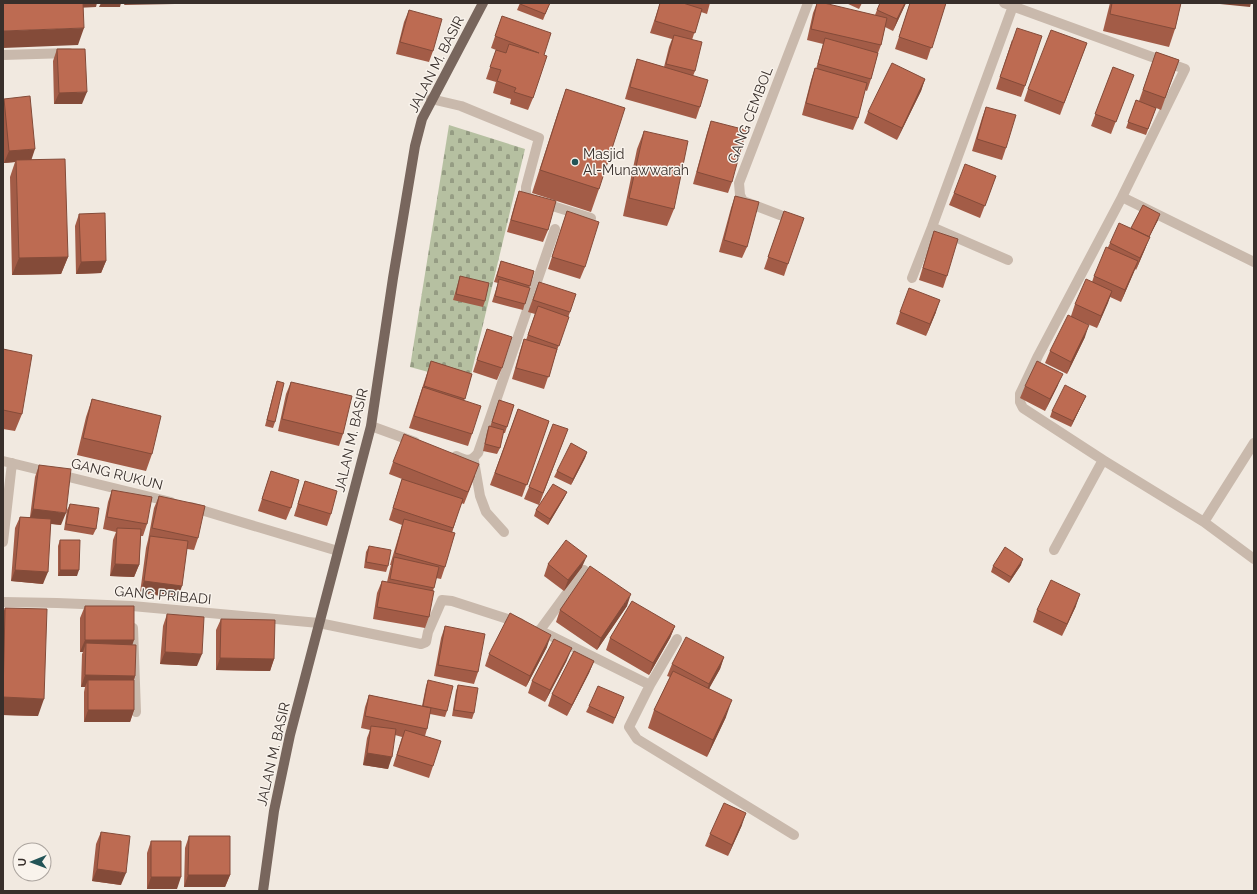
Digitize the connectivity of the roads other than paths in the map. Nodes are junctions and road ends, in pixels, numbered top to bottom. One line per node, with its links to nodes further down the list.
1 (483, 3): 6 (main road, JALAN M. BASIR)
2 (808, 3): 8 (street, GANG CEMBOL)
3 (1008, 4): 7 (street); 10 (street)
4 (69, 53): 5 (street)
5 (3, 55)
6 (431, 99): 9 (street); 15 (main road, JALAN M. BASIR)
7 (1122, 197): 13 (street); 20 (street)
8 (780, 215)
9 (591, 218)
10 (932, 227): 12 (street); 14 (street)
11 (555, 229): 19 (street)
12 (1008, 260)
13 (1254, 262)
14 (912, 278)
15 (371, 426): 17 (street); 26 (main road, JALAN M. BASIR)
16 (1254, 443): 22 (street)
17 (423, 445)
18 (445, 452): 19 (street)
19 (473, 459): 23 (street)
20 (1103, 460): 22 (street); 25 (street)
21 (8, 462): 24 (street); 26 (street, GANG RUKUN)
22 (1204, 522): 27 (street)
23 (504, 532)
24 (3, 542)
25 (1054, 550)
26 (338, 551): 31 (main road, JALAN M. BASIR)
27 (1254, 559)
28 (584, 570): 32 (street)
29 (3, 602): 30 (street, GANG PRIBADI)
30 (132, 614): 31 (street, GANG PRIBADI); 35 (street)
31 (319, 623): 32 (street, GANG PRIBADI); 37 (main road, JALAN M. BASIR)
32 (540, 630): 34 (street)
33 (677, 639): 34 (street)
34 (650, 685): 36 (street)
35 (136, 712)
36 (794, 835)
37 (263, 891)

